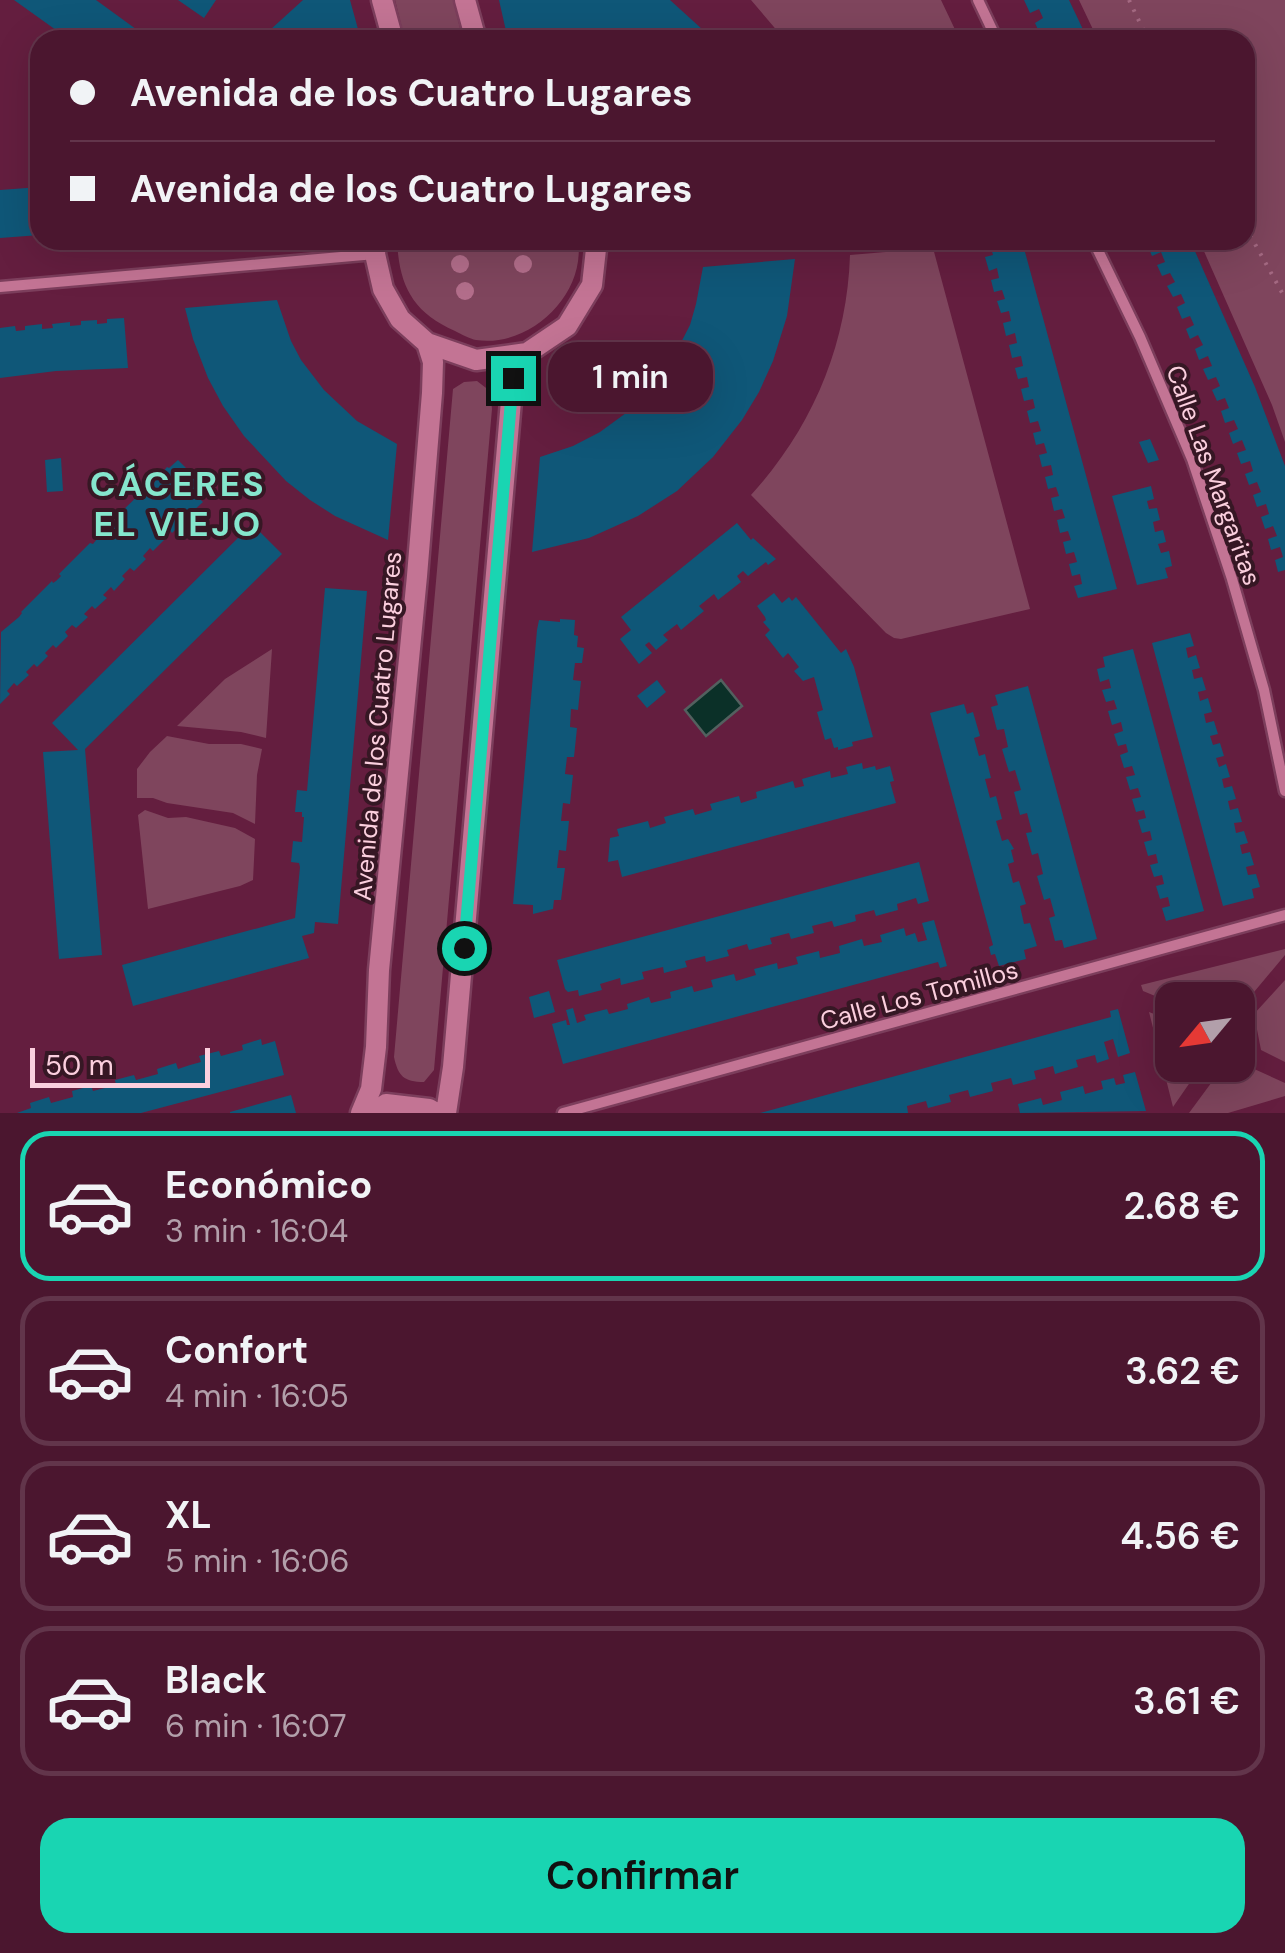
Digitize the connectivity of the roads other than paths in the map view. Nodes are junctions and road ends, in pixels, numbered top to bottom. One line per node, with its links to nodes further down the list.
1 (382, 0): 4 (main road)
2 (465, 0): 5 (main road)
3 (978, 0): 6 (street)
4 (390, 30)
5 (473, 30)
6 (992, 30)
7 (348, 250): 11 (street)
8 (376, 250): 12 (main road)
9 (596, 250): 13 (main road)
10 (1098, 250): 14 (street, Calle Las Margaritas)
11 (0, 287)
12 (427, 343): 13 (main road); 16 (main road, Avenida de los Cuatro Lugares)
13 (527, 353): 19 (main road)
14 (1285, 791)
15 (1285, 914): 20 (street, Calle Los Tomillos)
16 (360, 1113)
17 (375, 1113): 18 (main road)
18 (436, 1113)
19 (446, 1113)
20 (563, 1113)

